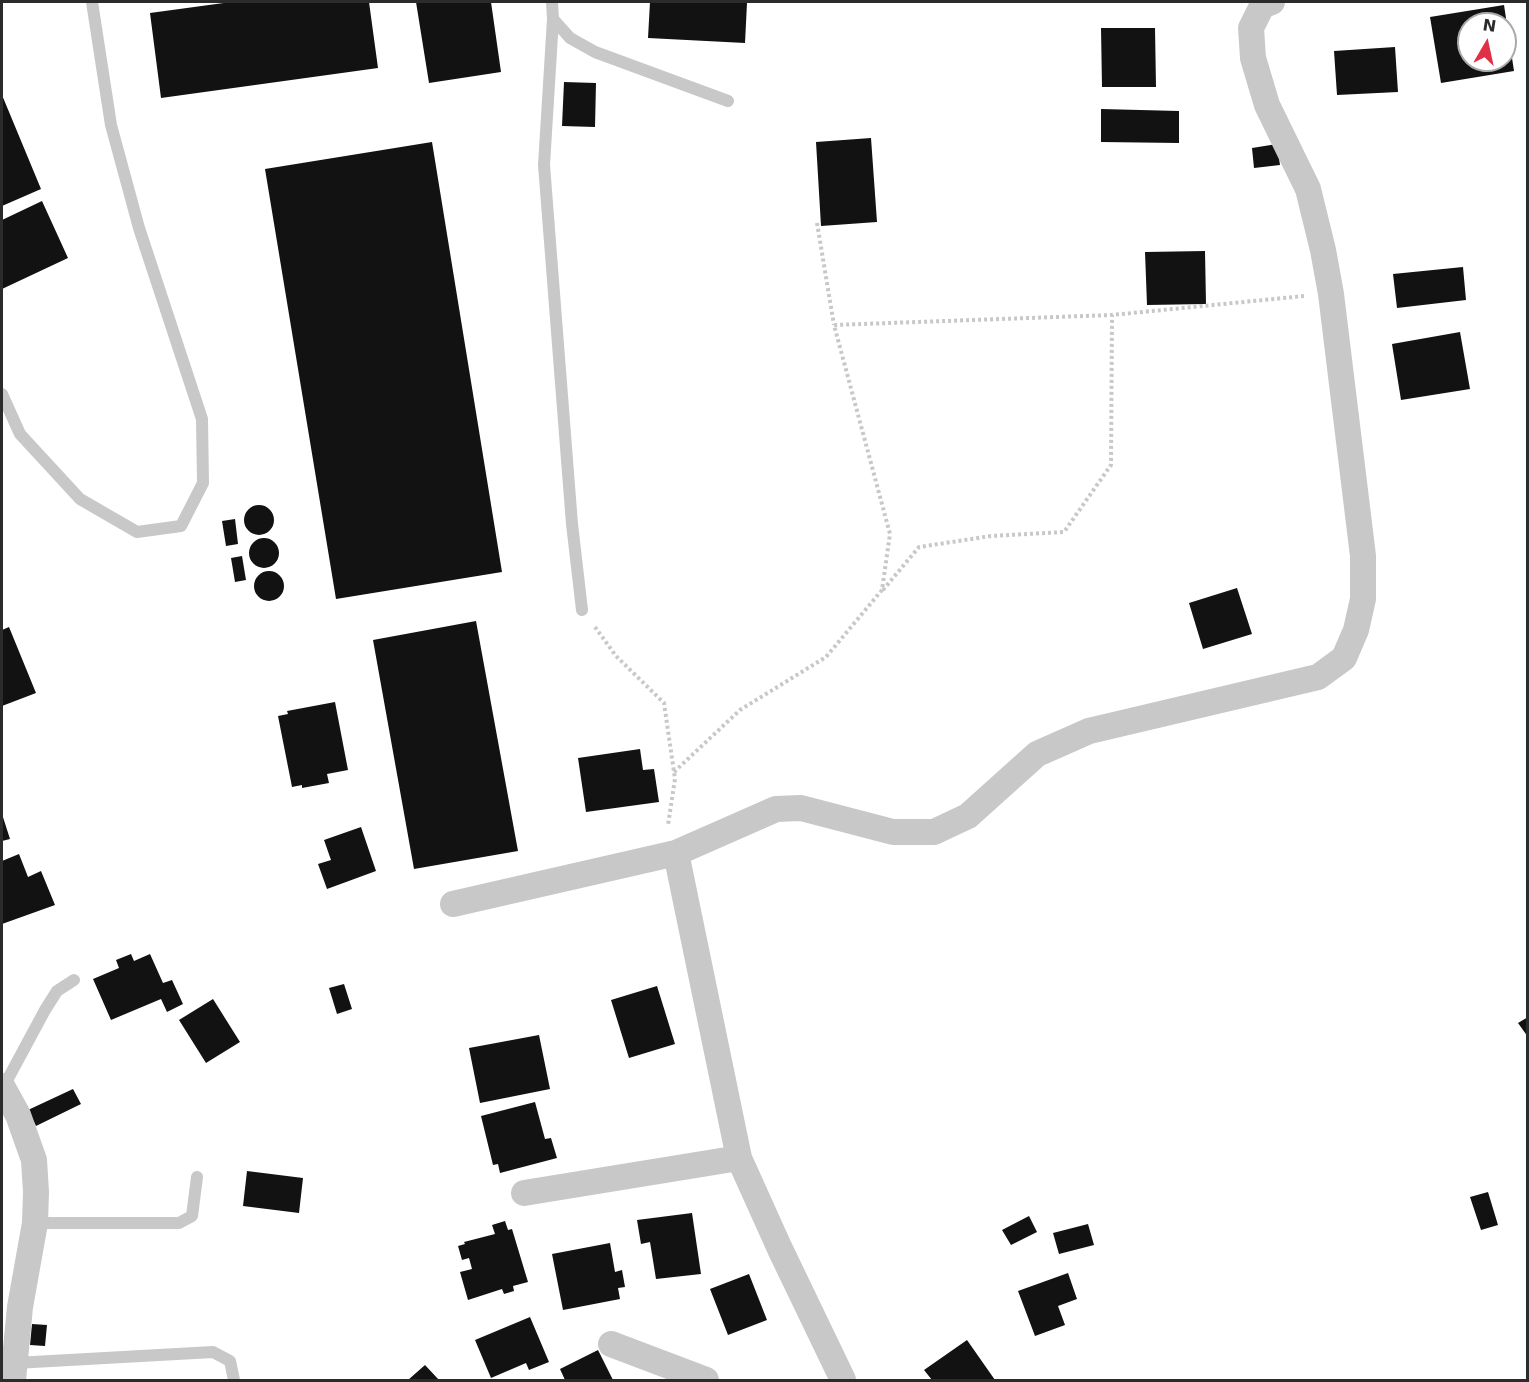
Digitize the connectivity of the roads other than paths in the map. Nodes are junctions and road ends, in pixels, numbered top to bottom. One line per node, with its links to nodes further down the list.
1 (92, 2): 6 (lane)
2 (552, 2): 4 (lane)
3 (1272, 2): 8 (street)
4 (553, 19): 5 (lane); 7 (lane)
5 (728, 101)
6 (2, 394)
7 (582, 609)
8 (669, 855): 9 (street); 12 (street)
9 (453, 904)
10 (74, 980): 11 (lane)
11 (2, 1087): 15 (street)
12 (740, 1158): 14 (street); 20 (street)
13 (197, 1177): 15 (lane)
14 (524, 1193)
15 (35, 1223): 17 (street)
16 (611, 1344): 19 (street)
17 (14, 1372): 18 (lane)
18 (234, 1380)
19 (706, 1380)
20 (843, 1380)

